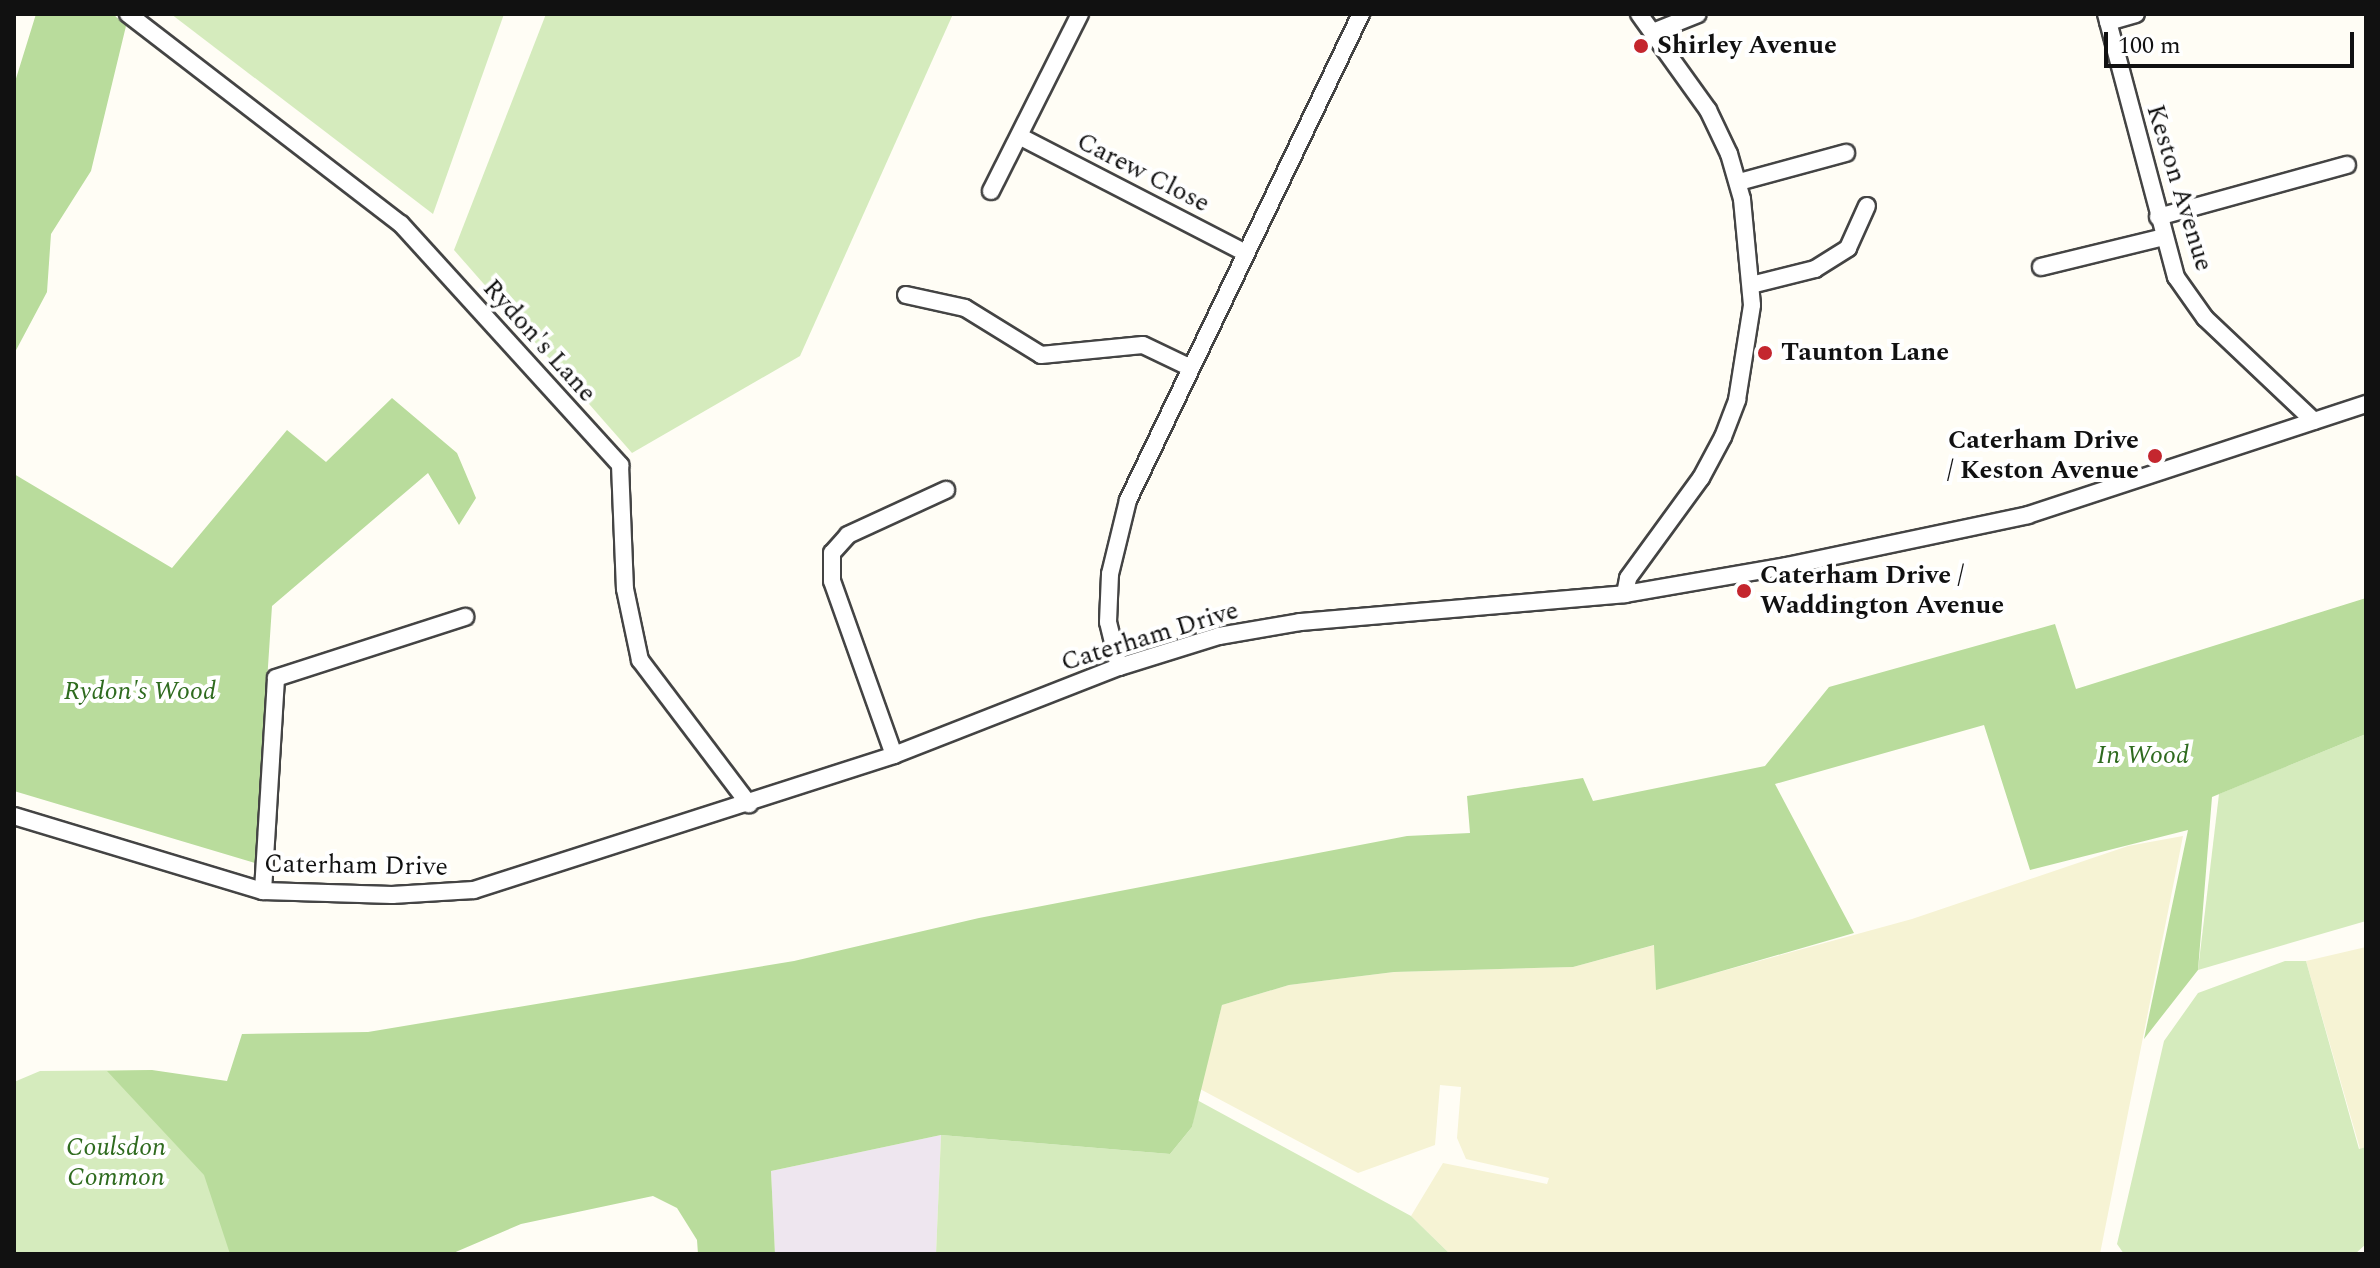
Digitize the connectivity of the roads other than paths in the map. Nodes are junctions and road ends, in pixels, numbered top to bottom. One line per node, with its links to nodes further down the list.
1 (128, 14): 29 (street, Rydon's Lane)
2 (1080, 14): 9 (street)
3 (1361, 14): 17 (street)
4 (1639, 14): 8 (street)
5 (1698, 14): 8 (street)
6 (2136, 14): 7 (street)
7 (2107, 18): 15 (street, Keston Avenue)
8 (1653, 32): 12 (street)
9 (1021, 137): 13 (street); 17 (street, Carew Close)
10 (1846, 153): 12 (street)
11 (2347, 165): 15 (street)
12 (1739, 182): 19 (street)
13 (991, 191)
14 (1867, 206): 19 (street)
15 (2158, 217): 16 (street, Keston Avenue)
16 (2164, 237): 18 (street); 23 (street, Keston Avenue)
17 (1242, 251): 21 (street)
18 (2041, 267)
19 (1751, 285): 25 (street)
20 (906, 295): 21 (street)
21 (1189, 367): 27 (street)
22 (2366, 404): 23 (street, Caterham Drive)
23 (2314, 421): 25 (street, Caterham Drive)
24 (946, 490): 28 (street)
25 (1625, 594): 27 (street, Caterham Drive)
26 (465, 617): 31 (street)
27 (1119, 667): 28 (street, Caterham Drive)
28 (894, 755): 29 (street, Caterham Drive)
29 (749, 804): 31 (street, Caterham Drive)
30 (14, 816): 31 (street, Caterham Drive)
31 (263, 891)

